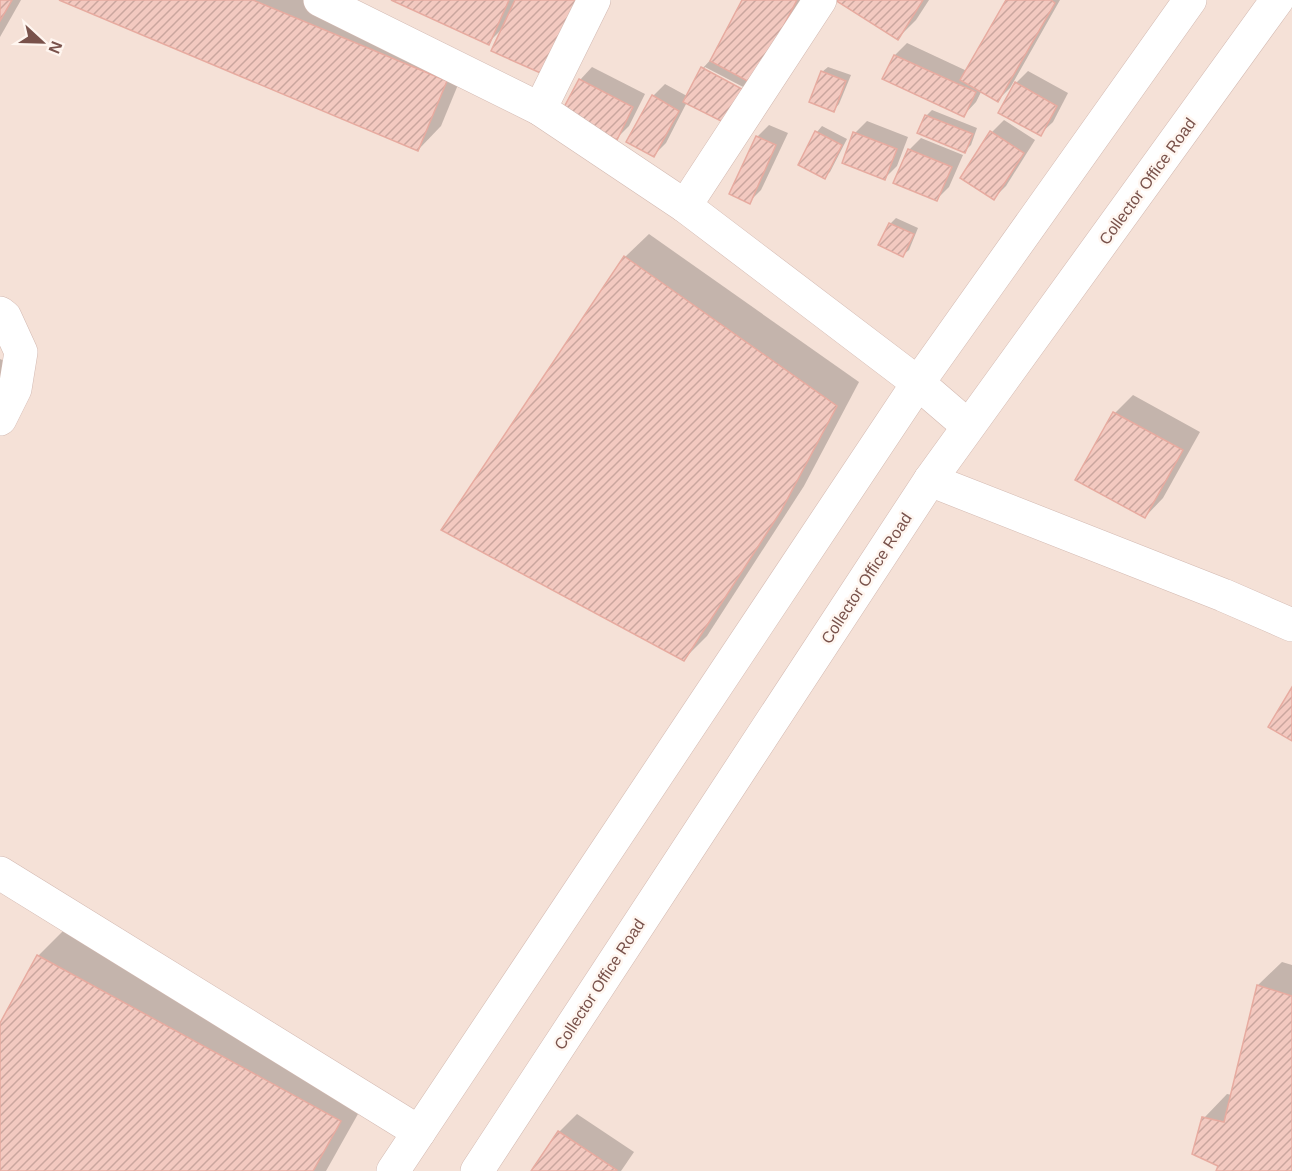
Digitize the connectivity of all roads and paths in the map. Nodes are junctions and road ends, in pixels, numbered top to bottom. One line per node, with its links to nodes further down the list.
1 (320, 0): 6 (street)
2 (594, 0): 6 (street)
3 (820, 0): 7 (street)
4 (1190, 0): 9 (street)
5 (1277, 0): 11 (street, Collector Office Road)
6 (540, 109): 7 (street)
7 (685, 206): 9 (street)
8 (0, 313): 10 (street)
9 (918, 383): 11 (street); 15 (street)
10 (0, 419)
11 (968, 426): 12 (street, Collector Office Road)
12 (930, 480): 13 (street); 17 (street, Collector Office Road)
13 (1292, 625)
14 (0, 873): 15 (street)
15 (418, 1132): 16 (street)
16 (393, 1171)
17 (477, 1171)

